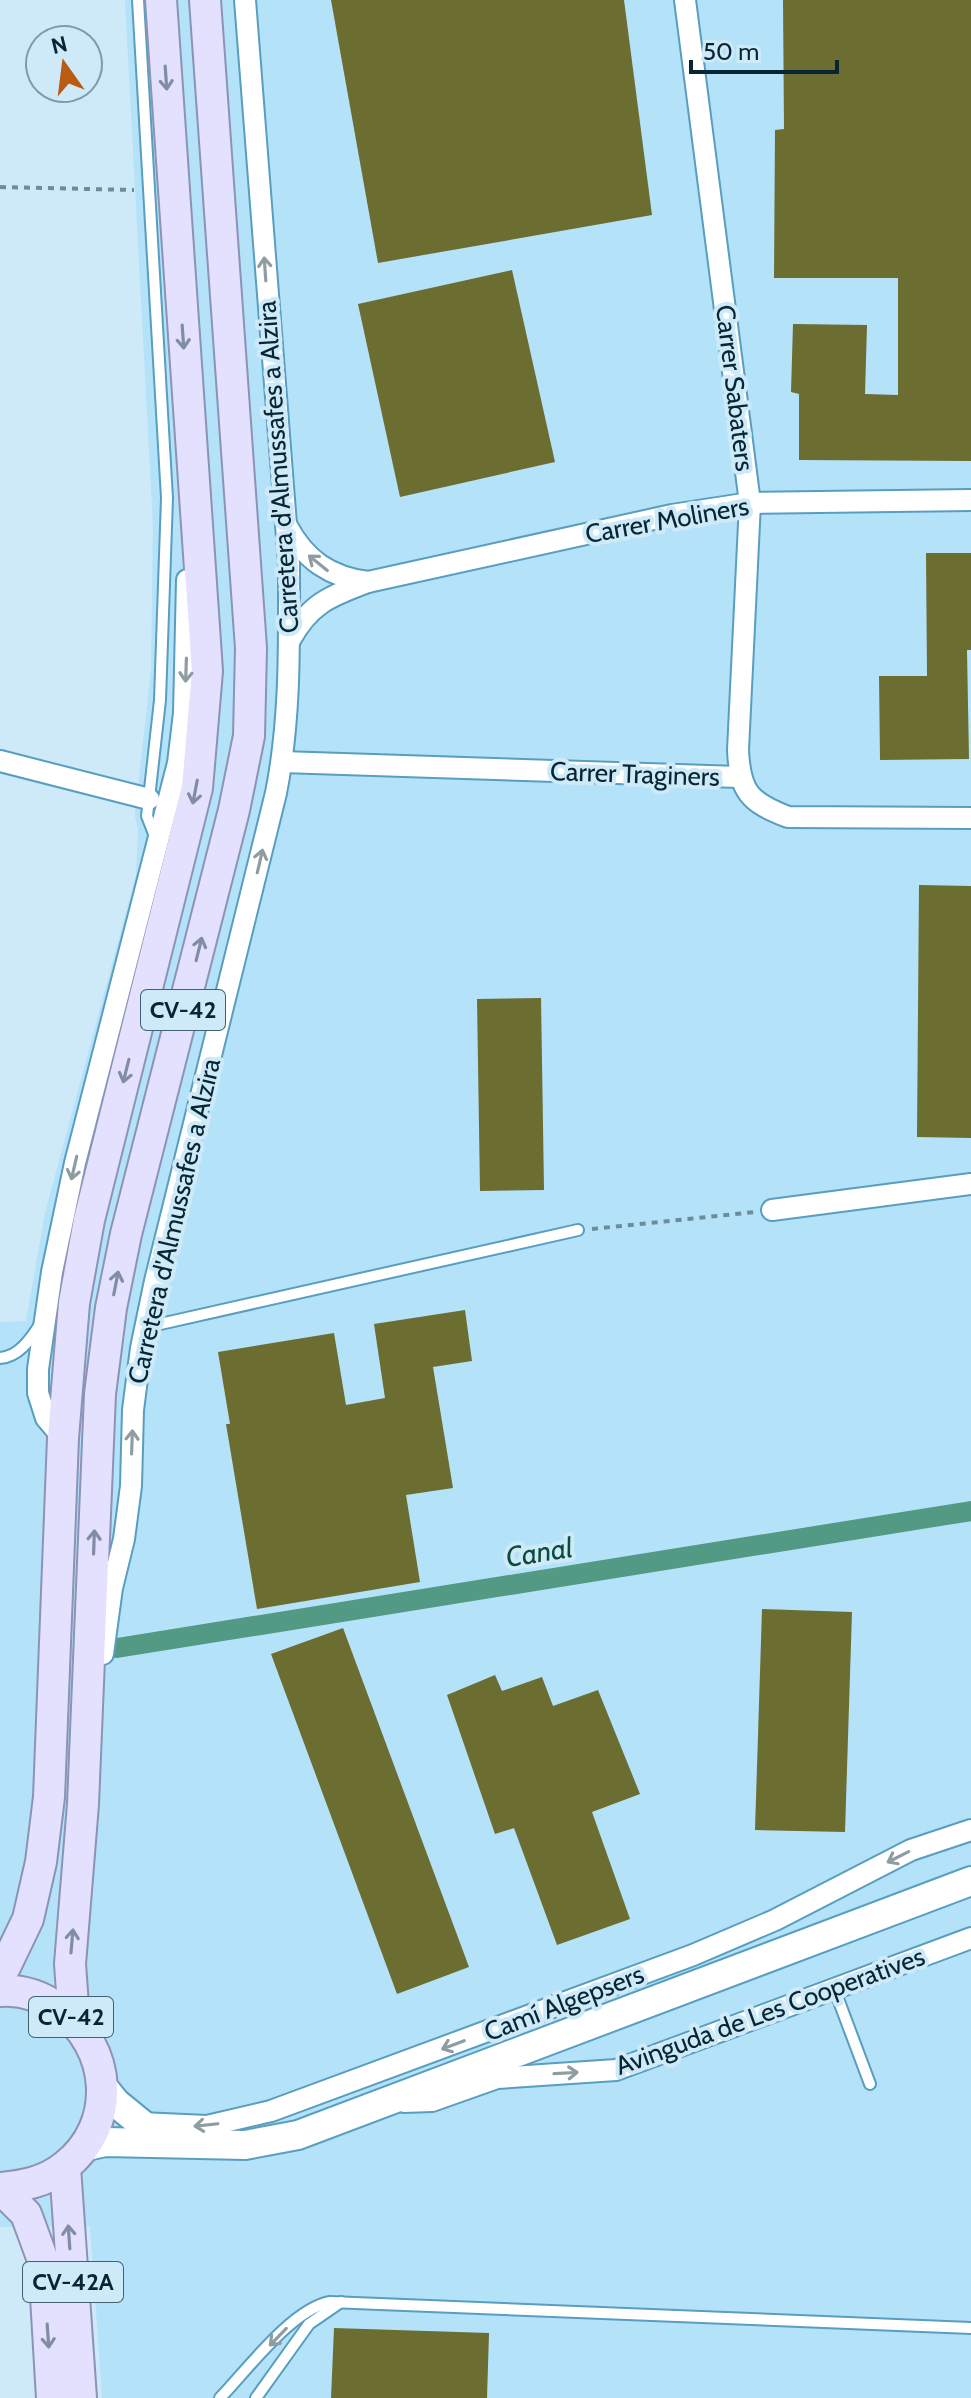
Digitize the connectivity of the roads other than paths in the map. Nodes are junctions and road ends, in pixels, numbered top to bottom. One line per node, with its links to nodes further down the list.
1 (138, 0): 15 (lane)
2 (161, 0): 8 (main road, CV-42, one-way to 8)
3 (205, 0): 25 (main road, Carretera d'Almussafes a Alzira / CV-42, one-way to 3)
4 (245, 0): 9 (street, Carretera d'Almussafes a Alzira, one-way to 4)
5 (685, 0): 7 (street, Carrer Sabaters)
6 (971, 500): 7 (street, Carrer Moliners)
7 (750, 503): 10 (street, Carrer Moliners); 14 (street, Carrer Sabaters)
8 (195, 509): 17 (street, one-way to 17); 24 (main road, CV-42, one-way to 24)
9 (284, 520): 10 (street, Carrer Moliners, one-way to 9); 11 (street, Carretera d'Almussafes a Alzira)
10 (368, 582): 11 (street, Carrer Moliners)
11 (290, 640): 13 (street, Carretera d'Almussafes a Alzira)
12 (0, 761): 15 (street)
13 (282, 762): 14 (street, Carrer Traginers); 22 (street, Carretera d'Almussafes a Alzira, one-way to 13)
14 (739, 777): 16 (street, Carrer Traginers)
15 (149, 799): 17 (lane)
16 (971, 818)
17 (159, 846): 21 (street, one-way to 21)
18 (971, 1184): 19 (street)
19 (772, 1210)
20 (578, 1230): 22 (lane)
21 (47, 1315): 23 (lane); 24 (street)
22 (147, 1327): 25 (street, Carretera d'Almussafes a Alzira, one-way to 22)
23 (0, 1358)
24 (63, 1438): 29 (main road, CV-42)
25 (82, 1824): 32 (main road, Carretera d'Almussafes a Alzira / CV-42, one-way to 25)
26 (971, 1830): 36 (street, Camí Algepsers, one-way to 36)
27 (971, 1881): 35 (main road)
28 (971, 1938): 30 (street, Avinguda de Les Cooperatives)
29 (0, 1971)
30 (834, 1988): 33 (lane); 35 (street, Avinguda de Les Cooperatives, one-way to 30)
31 (0, 1991): 32 (main road, CV-42)
32 (74, 2019): 34 (main road, CV-42)
33 (870, 2084)
34 (103, 2087): 36 (main road); 38 (main road, CV-42)
35 (380, 2104): 37 (main road)
36 (141, 2123): 37 (main road)
37 (165, 2143): 38 (main road)
38 (74, 2157): 39 (main road); 42 (main road, CV-42A, one-way to 38)
39 (0, 2188): 43 (main road, CV-42A, one-way to 43)
40 (343, 2301): 41 (lane); 44 (lane, one-way to 44); 45 (lane)
41 (971, 2328)
42 (86, 2387)
43 (52, 2398)
44 (220, 2398)
45 (256, 2398)

